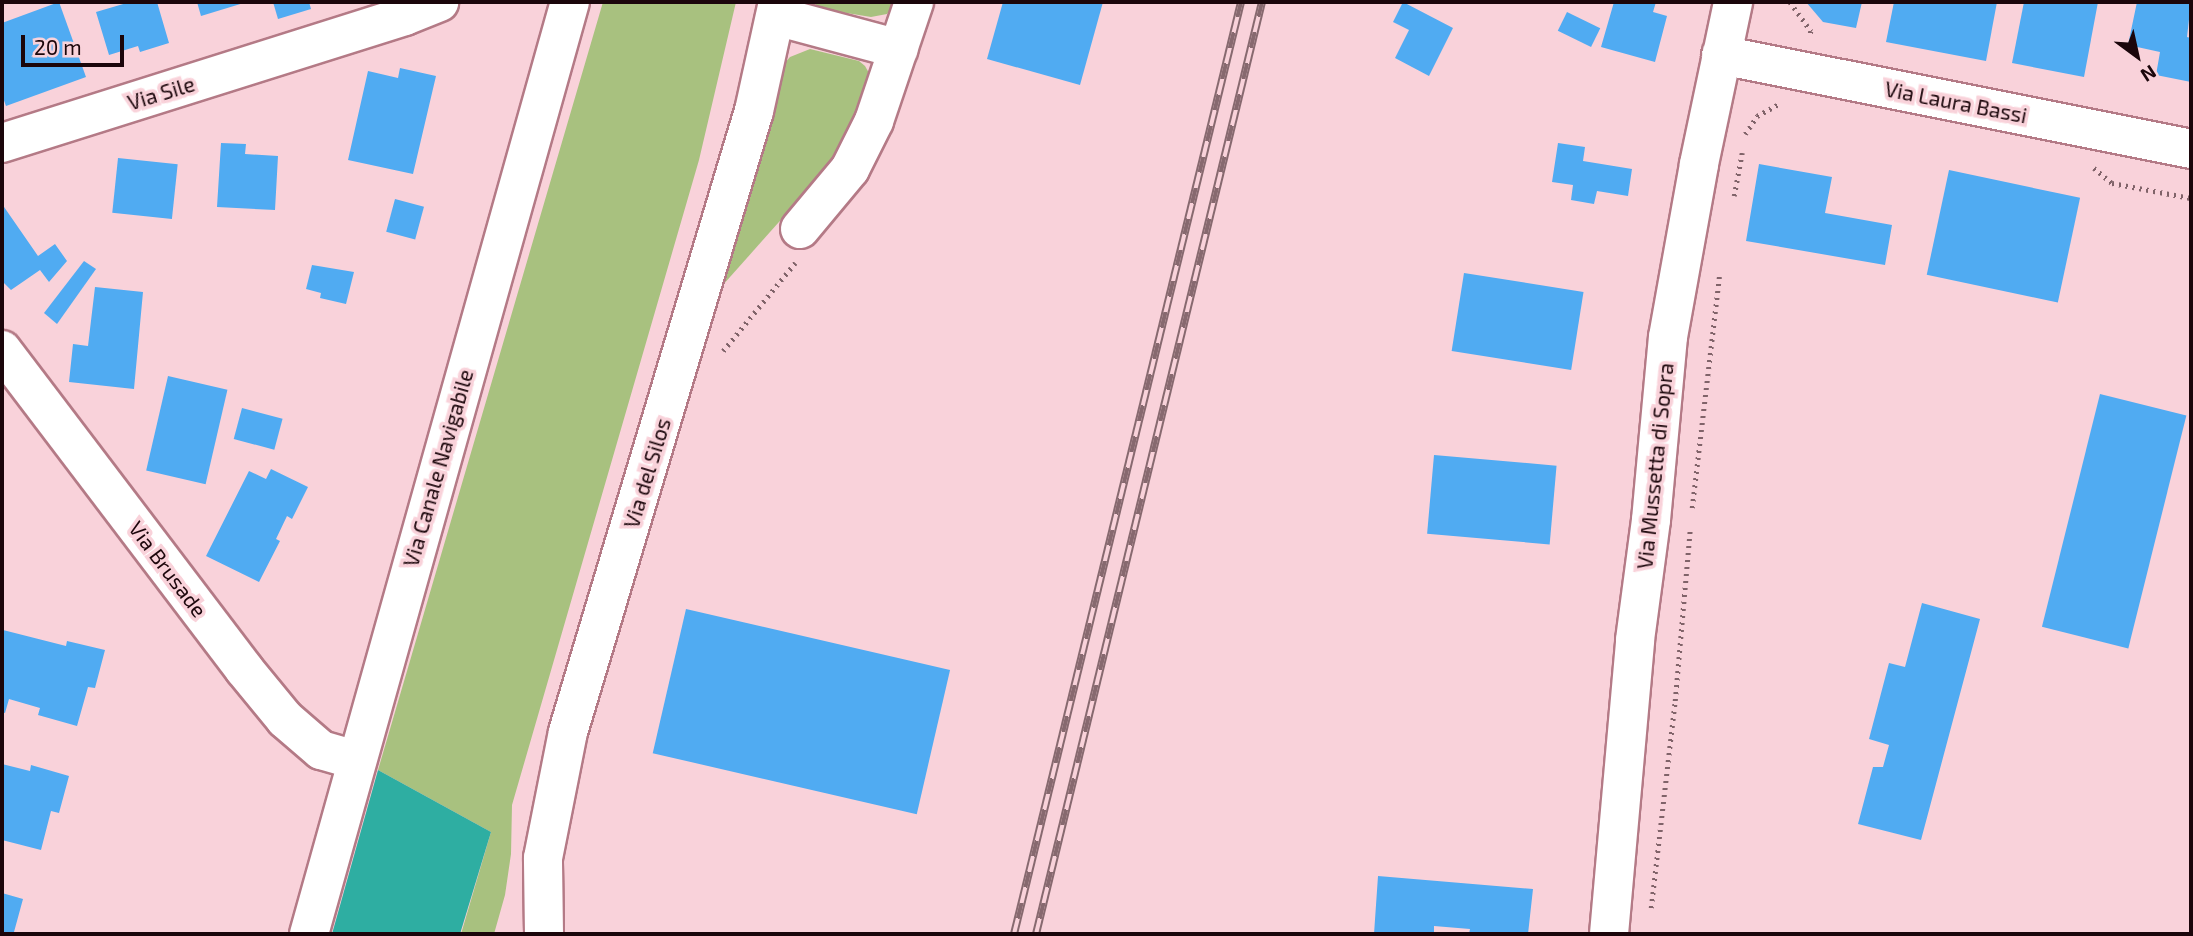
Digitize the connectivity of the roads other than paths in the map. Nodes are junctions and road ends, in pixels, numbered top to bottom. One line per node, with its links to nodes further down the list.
1 (439, 2): 8 (street, Via Sile)
2 (570, 2): 12 (street, Via Canale Navigabile)
3 (914, 2): 6 (street)
4 (1734, 2): 7 (street, Via Mussetta di Sopra)
5 (777, 9): 6 (street, Via del Silos); 14 (street, Via del Silos)
6 (900, 49): 10 (street)
7 (1721, 55): 9 (street, Via Laura Bassi); 15 (street, Via Mussetta di Sopra)
8 (2, 143)
9 (2191, 149)
10 (800, 229)
11 (2, 350): 12 (street, Via Brusade)
12 (356, 760): 13 (street, Via Canale Navigabile)
13 (309, 934)
14 (544, 934)
15 (1609, 934)

